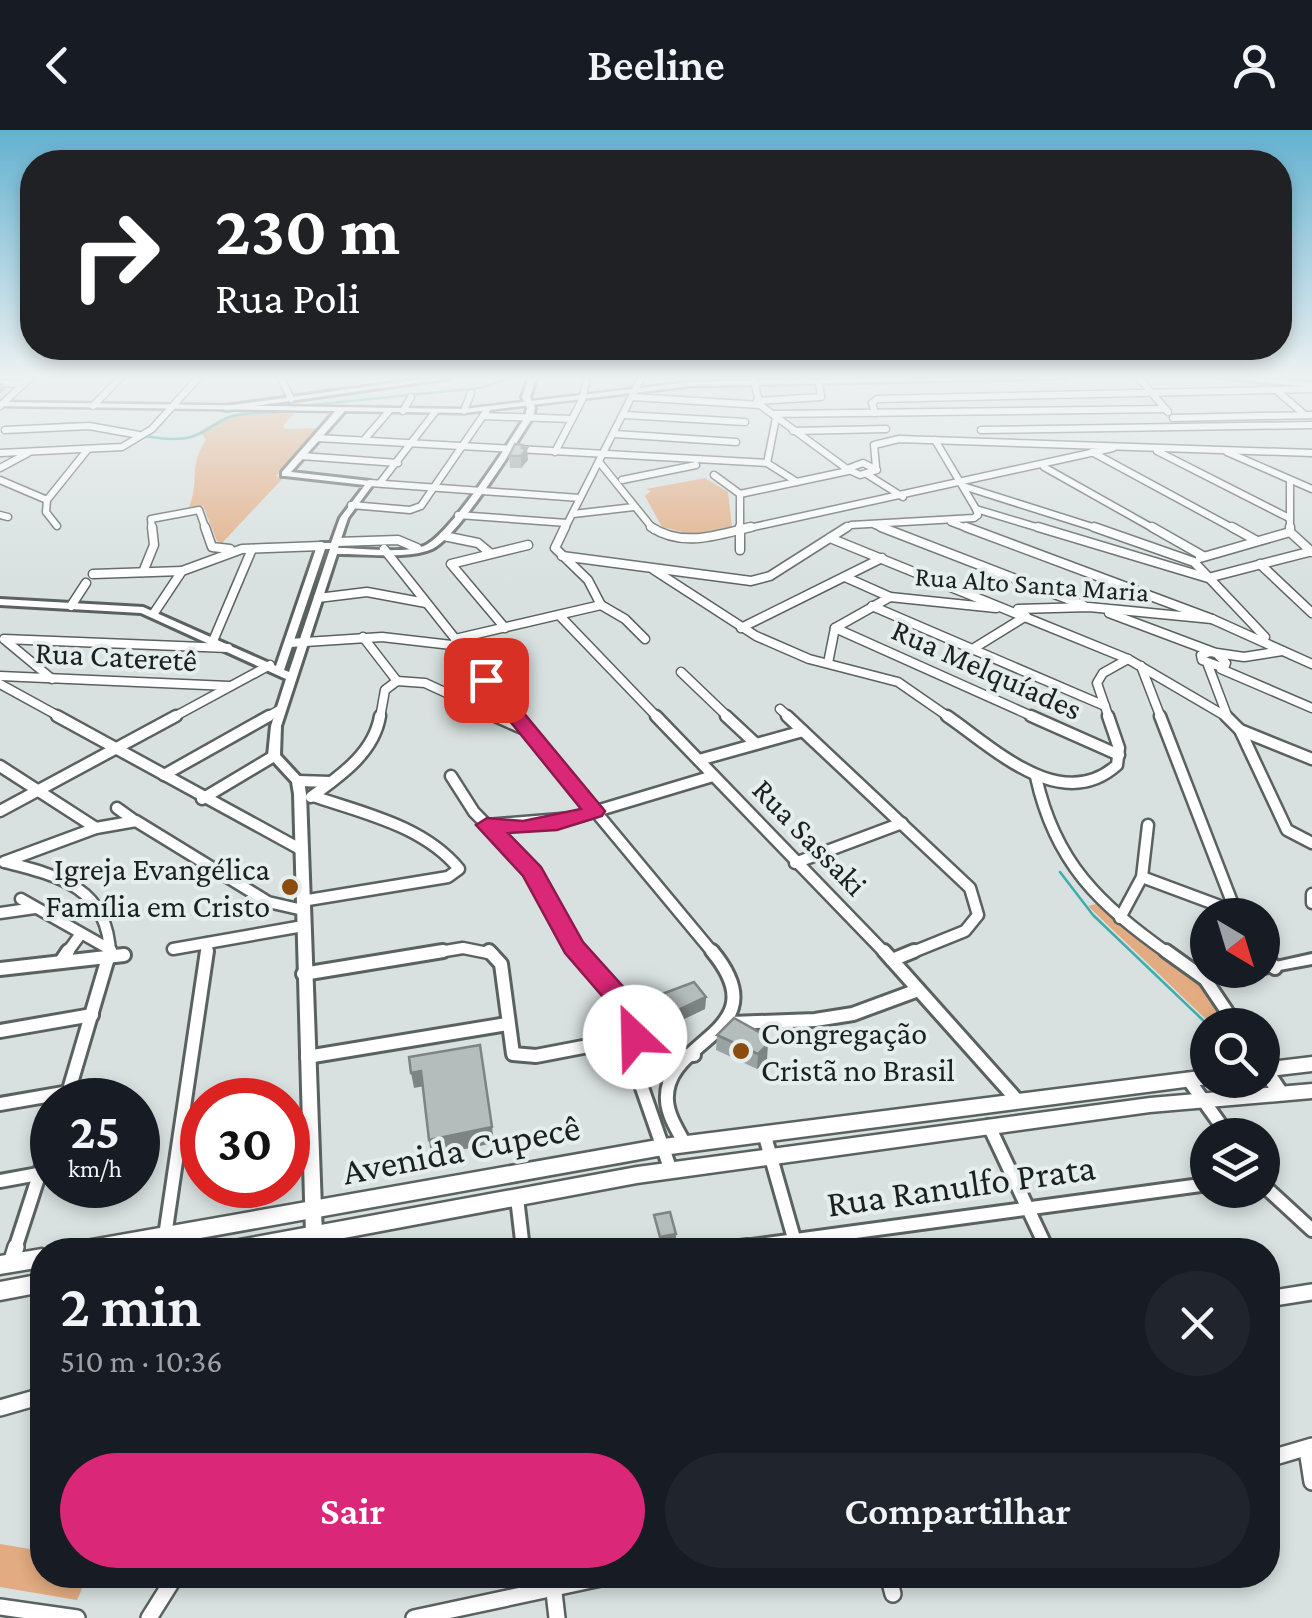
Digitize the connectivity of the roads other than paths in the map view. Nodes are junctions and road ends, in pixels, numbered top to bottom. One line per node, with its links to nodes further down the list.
1 (118, 447): 17 (street)
2 (309, 447): 26 (street)
3 (409, 447): 29 (street)
4 (459, 447): 44 (street)
5 (484, 447): 18 (street)
6 (558, 447): 22 (street)
7 (608, 447): 28 (street)
8 (769, 447): 31 (street)
9 (816, 447): 33 (street)
10 (873, 447): 27 (street)
11 (941, 447): 43 (street)
12 (1085, 447): 25 (street)
13 (1105, 447): 15 (street)
14 (1197, 447): 20 (street)
15 (1113, 448): 16 (street); 25 (street)
16 (1151, 448): 20 (street); 57 (street)
17 (88, 449): 19 (street); 51 (street)
18 (510, 449): 22 (street); 45 (street)
19 (33, 450): 23 (street); 35 (street)
20 (1199, 450): 21 (street)
21 (1227, 451): 24 (street); 42 (street)
22 (556, 452): 28 (street)
23 (0, 453)
24 (1312, 453)
25 (1093, 455): 32 (street); 66 (street)
26 (301, 456): 29 (street); 41 (street)
27 (874, 457): 33 (street); 34 (street)
28 (602, 459): 30 (street); 39 (street); 50 (street)
29 (398, 462): 41 (street)
30 (712, 462): 31 (street); 39 (street)
31 (767, 463): 40 (street)
32 (1043, 466): 43 (street); 77 (street)
33 (853, 467): 34 (street); 37 (street); 40 (street)
34 (876, 467): 37 (street)
35 (0, 468)
36 (714, 475): 46 (street)
37 (868, 475): 49 (street)
38 (0, 480): 51 (street)
39 (622, 480): 53 (street)
40 (797, 482): 46 (street)
41 (375, 483): 44 (street); 52 (street)
42 (1292, 483): 47 (street); 48 (street)
43 (965, 485): 49 (street); 54 (street); 79 (street)
44 (432, 486): 45 (street); 52 (street)
45 (478, 490): 50 (street); 56 (street)
46 (740, 494): 62 (street)
47 (1310, 494): 48 (street)
48 (1290, 496): 57 (street)
49 (904, 497): 62 (street)
50 (580, 498): 55 (street)
51 (47, 500): 61 (street)
52 (350, 504): 69 (street)
53 (634, 506): 55 (street); 62 (street)
54 (976, 509): 58 (street); 86 (street)
55 (573, 514): 60 (street)
56 (458, 515): 60 (street); 64 (street)
57 (1290, 518): 63 (street)
58 (945, 520): 59 (street); 102 (street)
59 (870, 522): 65 (street); 96 (street)
60 (568, 524): 76 (street)
61 (57, 526)
62 (742, 532): 73 (street)
63 (1290, 532): 66 (street); 74 (street)
64 (444, 536): 70 (street); 75 (street)
65 (830, 538): 78 (street); 81 (street)
66 (1257, 541): 77 (street)
67 (528, 545): 75 (street)
68 (322, 546): 69 (street); 71 (street); 113 (street)
69 (335, 546): 70 (street); 72 (street); 89 (street)
70 (417, 548): 72 (street)
71 (247, 549): 82 (street); 83 (street); 110 (street)
72 (384, 549): 92 (street)
73 (740, 550)
74 (1312, 551): 80 (street)
75 (490, 553): 103 (street)
76 (562, 556): 81 (street); 93 (street)
77 (1203, 556): 79 (street)
78 (882, 558): 85 (street); 90 (street)
79 (1194, 562): 86 (street)
80 (1260, 564): 86 (street); 99 (street)
81 (654, 570): 104 (street)
82 (182, 571): 83 (street); 98 (street)
83 (143, 572): 84 (street)
84 (93, 574)
85 (845, 576): 88 (street); 104 (street)
86 (1208, 578): 114 (street)
87 (86, 583): 94 (street)
88 (890, 597): 90 (street, Rua Alto Santa Maria); 95 (street, Rua Alto Santa Maria)
89 (318, 598): 92 (street); 111 (street)
90 (976, 601): 97 (street)
91 (0, 602): 94 (street)
92 (427, 603): 112 (street)
93 (602, 605): 100 (street); 109 (street)
94 (72, 606): 98 (street)
95 (872, 606): 105 (street, Rua Alto Santa Maria); 116 (street)
96 (1090, 607): 97 (street, Rua Alto Santa Maria); 102 (street, Rua Alto Santa Maria); 107 (street)
97 (1008, 609): 101 (street)
98 (154, 613): 110 (street)
99 (1312, 613)
100 (560, 615): 103 (street); 150 (street, Rua Sassaki)
101 (1026, 616): 116 (street); 122 (street)
102 (1212, 619): 114 (street)
103 (505, 628): 112 (street)
104 (742, 628): 123 (street)
105 (835, 628): 123 (street); 147 (street, Rua Melquíades)
106 (363, 637): 111 (street); 112 (street); 133 (street)
107 (1178, 637): 118 (street); 120 (street)
108 (2, 638): 115 (street); 132 (street)
109 (645, 639)
110 (213, 641): 115 (street)
111 (303, 642): 113 (street); 131 (street)
112 (458, 642): 142 (street)
113 (290, 643): 127 (street)
114 (1270, 643): 117 (street)
115 (231, 648): 127 (street)
116 (970, 650): 137 (street)
117 (1282, 650): 118 (street); 121 (street)
118 (1215, 653): 120 (street); 128 (street)
119 (1312, 654): 121 (street)
120 (1201, 655): 125 (street)
121 (1294, 657): 124 (street)
122 (1128, 659): 126 (street); 137 (street)
123 (828, 664): 155 (street)
124 (1312, 664)
125 (1208, 665): 128 (street); 134 (street)
126 (1141, 666): 141 (street); 176 (street)
127 (275, 667): 131 (street); 136 (street)
128 (1221, 668): 134 (street); 138 (street)
129 (681, 672): 145 (street)
130 (0, 676): 132 (street, Rua Cateretê)
131 (293, 678): 140 (street)
132 (52, 679): 136 (street, Rua Cateretê)
133 (397, 681): 142 (street); 157 (street)
134 (1216, 683): 141 (street)
135 (0, 684): 146 (street)
136 (230, 686): 146 (street)
137 (1105, 706): 147 (street)
138 (1312, 708)
139 (780, 709): 144 (street)
140 (281, 710): 148 (street); 152 (street)
141 (1227, 718): 143 (street)
142 (527, 730): 163 (street)
143 (1240, 730): 149 (street); 169 (street)
144 (803, 731): 145 (street); 165 (street)
145 (755, 742): 150 (street)
146 (116, 747): 152 (street); 158 (street)
147 (1119, 755): 155 (street)
148 (274, 756): 156 (street); 159 (street)
149 (1312, 759)
150 (699, 760): 154 (street, Rua Sassaki)
151 (0, 766): 158 (street)
152 (164, 775): 159 (street)
153 (452, 776): 166 (street)
154 (712, 776): 163 (street); 172 (street, Rua Sassaki)
155 (1036, 777): 182 (street)
156 (298, 781): 157 (street); 160 (street)
157 (332, 782): 160 (street)
158 (38, 790): 162 (street); 168 (street)
159 (202, 799): 170 (street)
160 (306, 800): 170 (street); 180 (street)
161 (116, 808): 164 (street)
162 (0, 811)
163 (594, 811): 166 (street); 197 (street)
164 (136, 822): 168 (street); 180 (street)
165 (902, 824): 172 (street); 190 (street)
166 (487, 825): 200 (street)
167 (1148, 825): 173 (street)
168 (96, 828): 171 (street)
169 (1312, 844)
170 (300, 850): 180 (street)
171 (2, 861): 186 (street)
172 (795, 863): 190 (street, Rua Sassaki)
173 (1142, 877): 175 (street); 182 (street)
174 (1312, 894): 178 (street)
175 (1197, 898)
176 (1231, 898)
177 (21, 899): 179 (street)
178 (1312, 903)
179 (36, 908): 181 (street); 183 (street)
180 (303, 912): 184 (street); 194 (street)
181 (0, 913)
182 (1120, 918): 192 (street)
183 (80, 935): 186 (street); 189 (street)
184 (208, 943): 185 (street); 234 (street)
185 (173, 949)
186 (110, 953): 187 (street); 189 (street); 196 (street)
187 (124, 954)
188 (1312, 958): 191 (street)
189 (62, 960): 193 (street)
190 (892, 960): 195 (street, Rua Sassaki)
191 (1280, 966)
192 (1190, 968)
193 (0, 970)
194 (303, 974): 198 (street); 203 (street)
195 (918, 990): 197 (street); 215 (street, Rua Sassaki)
196 (92, 1014): 199 (street); 207 (street)
197 (725, 1023): 201 (street)
198 (506, 1024): 200 (street); 203 (street)
199 (0, 1031)
200 (635, 1042): 202 (street); 211 (street)
201 (694, 1055): 202 (street); 206 (street)
202 (672, 1056): 206 (street)
203 (307, 1057): 232 (street)
204 (1312, 1064): 205 (main road)
205 (1280, 1067)
206 (675, 1076): 212 (street)
207 (72, 1078)
208 (1190, 1079): 215 (main road, Avenida Cupecê)
209 (1280, 1091): 210 (main road, Avenida Cupecê)
210 (1312, 1091)
211 (643, 1092): 212 (street); 222 (street)
212 (667, 1092): 221 (street)
213 (1221, 1098): 216 (main road, Avenida Cupecê)
214 (30, 1100): 217 (street)
215 (1017, 1100): 220 (main road, Avenida Cupecê)
216 (1204, 1100): 218 (street); 219 (main road, Avenida Cupecê)
217 (0, 1104)
218 (1216, 1118)
219 (989, 1126): 223 (main road, Avenida Cupecê); 231 (street)
220 (764, 1133): 221 (main road, Avenida Cupecê); 223 (street)
221 (685, 1144): 222 (main road, Avenida Cupecê)
222 (663, 1146): 224 (street); 232 (main road, Avenida Cupecê)
223 (771, 1158): 224 (main road, Avenida Cupecê); 239 (street)
224 (671, 1170): 229 (main road, Avenida Cupecê)
225 (30, 1175): 226 (street)
226 (0, 1181)
227 (1190, 1186): 231 (street, Rua Ranulfo Prata)
228 (30, 1196): 242 (street)
229 (517, 1198): 235 (main road, Avenida Cupecê); 238 (street)
230 (1280, 1201): 233 (street)
231 (1028, 1209): 240 (street, Rua Ranulfo Prata); 241 (street)
232 (313, 1212): 234 (main road, Avenida Cupecê); 235 (street)
233 (1312, 1230)
234 (165, 1236): 236 (main road, Avenida Cupecê)
235 (314, 1236): 237 (main road, Avenida Cupecê)
236 (154, 1238)
237 (303, 1238)
238 (522, 1238)
239 (794, 1238)
240 (841, 1238)
241 (1041, 1238)
242 (6, 1264)
243 (30, 1285): 244 (main road)
244 (0, 1291)
245 (1312, 1292): 246 (street)
246 (1280, 1297)
247 (30, 1399): 248 (street)
248 (0, 1408)
249 (1310, 1448): 250 (street); 251 (street)
250 (1280, 1456)
251 (1312, 1482)
252 (168, 1588): 259 (street)
253 (530, 1588): 260 (street)
254 (554, 1588): 261 (street)
255 (891, 1588): 256 (street)
256 (893, 1594)
257 (0, 1607): 258 (street)
258 (78, 1618)
259 (149, 1618)
260 (414, 1618)
261 (557, 1618)

